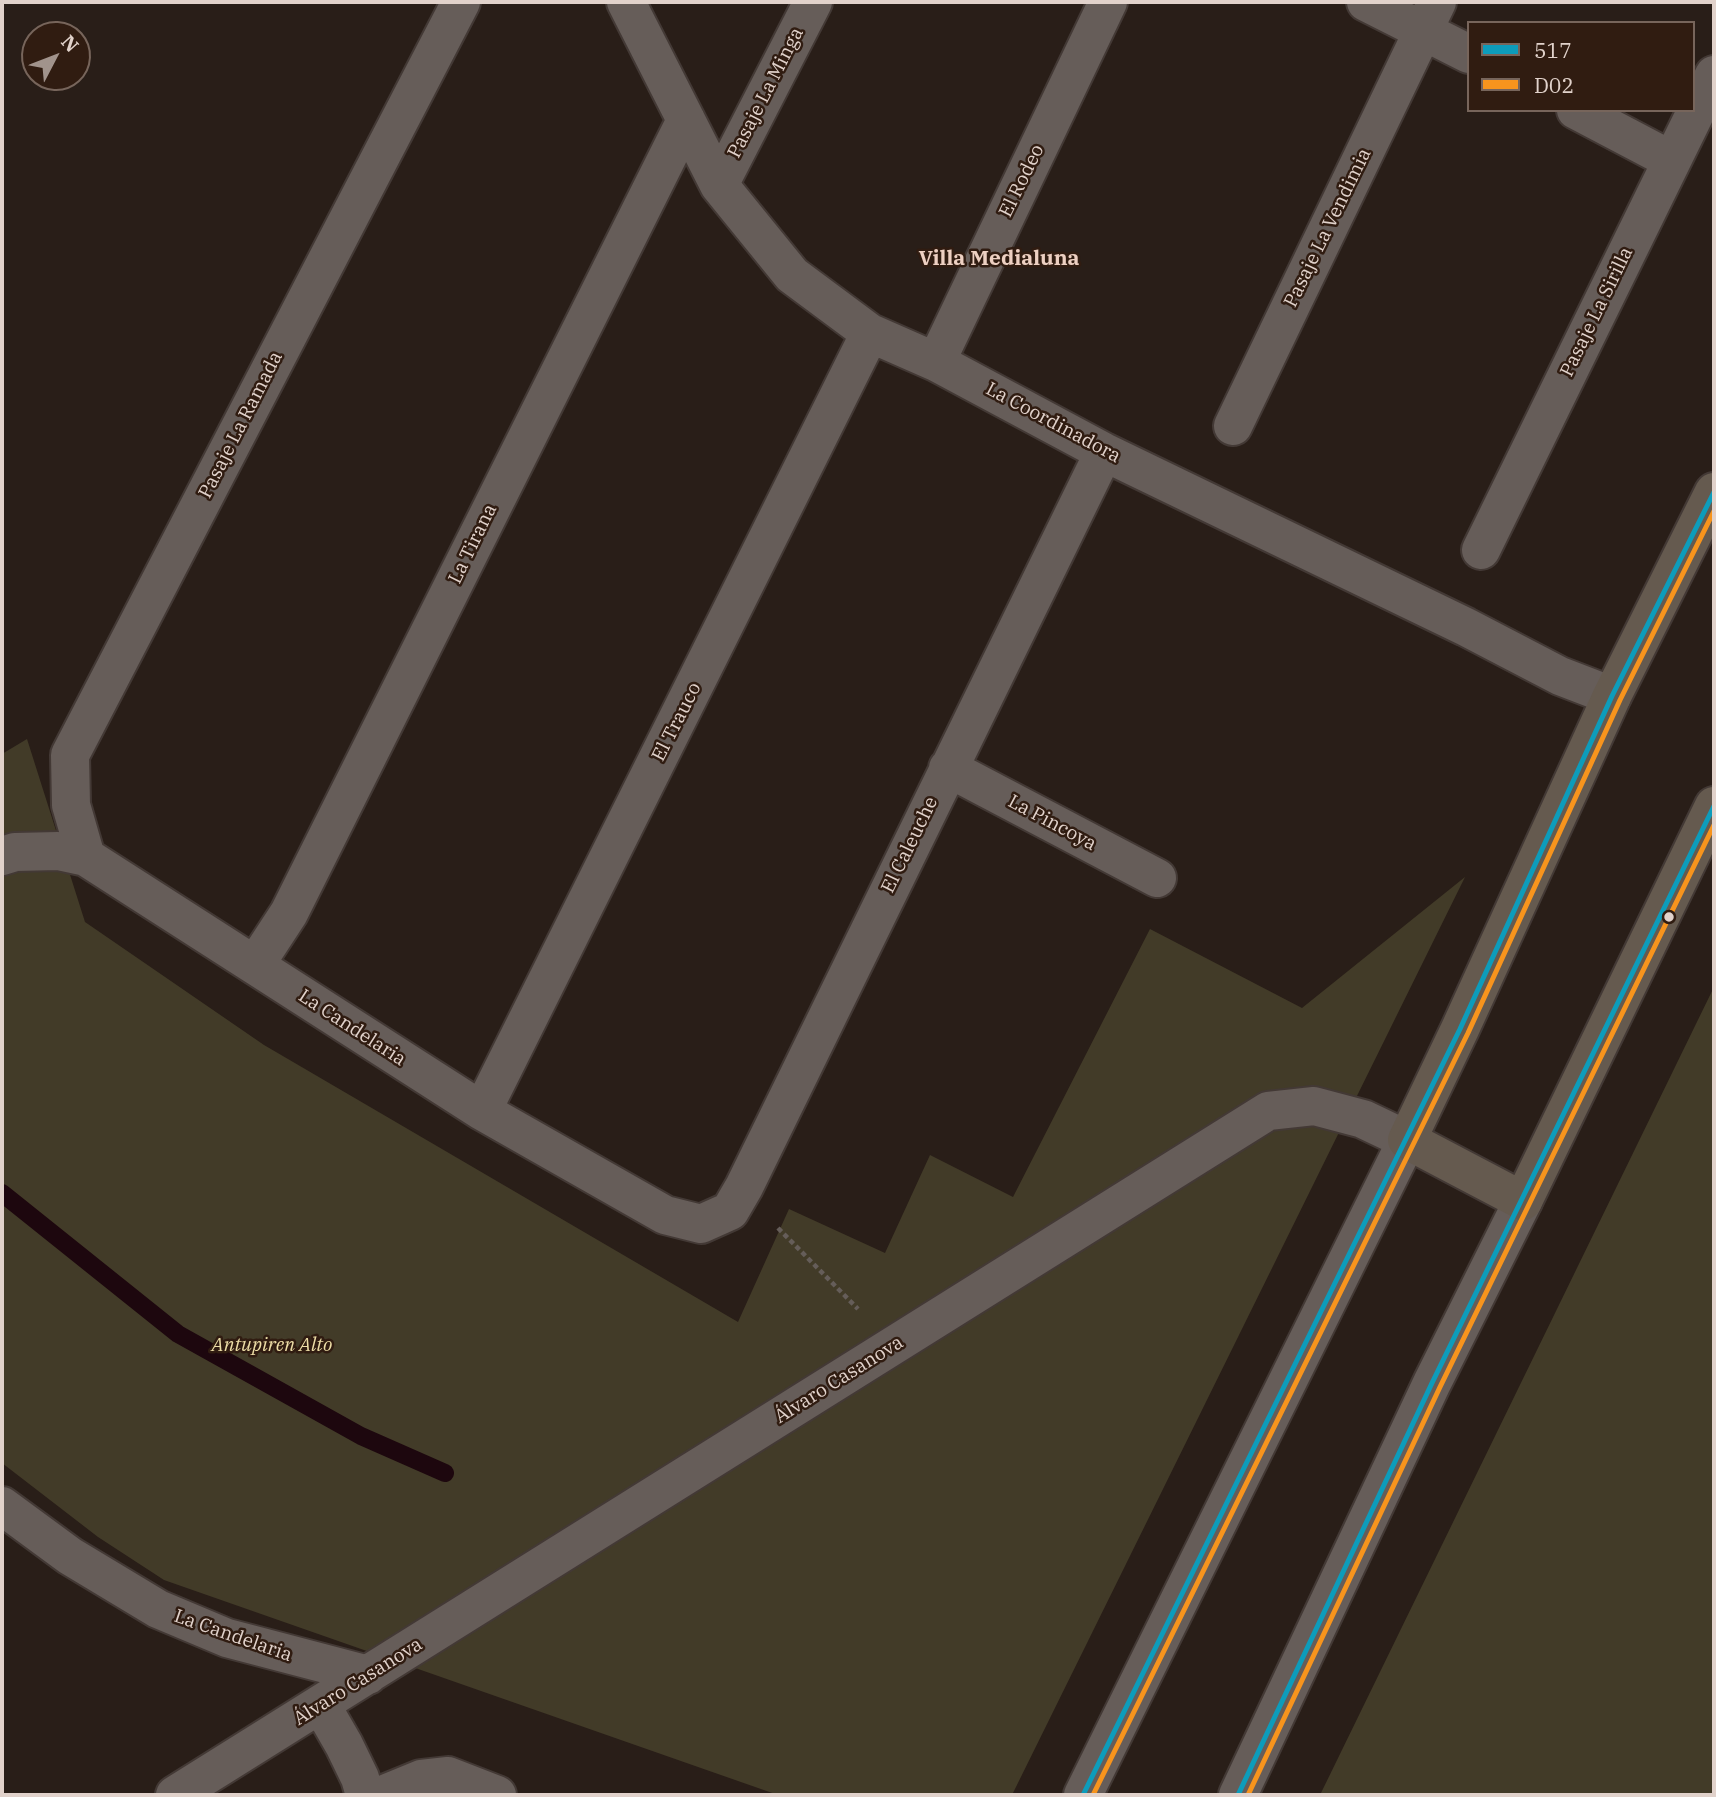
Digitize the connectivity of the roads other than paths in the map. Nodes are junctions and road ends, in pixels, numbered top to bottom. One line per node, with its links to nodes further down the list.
1 (461, 2): 23 (street, Pasaje La Ramada)
2 (626, 2): 10 (street, La Coordinadora)
3 (813, 2): 12 (street, Pasaje La Minga)
4 (1108, 2): 14 (street, El Rodeo)
5 (1366, 2): 6 (street)
6 (1430, 16): 7 (street); 15 (street, Pasaje La Vendimia)
7 (1468, 53)
8 (1714, 75): 11 (street, Pasaje La Sirilla)
9 (1580, 112): 11 (street)
10 (686, 120): 12 (street, La Coordinadora); 25 (street, La Tirana)
11 (1671, 160): 18 (street, Pasaje La Sirilla)
12 (719, 185): 13 (street, La Coordinadora)
13 (870, 333): 14 (street, La Coordinadora); 26 (street, El Trauco)
14 (936, 362): 16 (street, La Coordinadora)
15 (1233, 426)
16 (1104, 452): 19 (street, La Coordinadora); 20 (street, El Caleuche)
17 (1714, 492): 19 (main road)
18 (1481, 550)
19 (1612, 696): 27 (main road)
20 (948, 768): 24 (street, La Pincoya); 29 (street, El Caleuche)
21 (1714, 806): 28 (main road)
22 (2, 856): 23 (street, La Candelaria)
23 (86, 857): 25 (street, La Candelaria)
24 (1157, 878)
25 (255, 965): 26 (street, La Candelaria)
26 (482, 1111): 29 (street, La Candelaria)
27 (1406, 1140): 28 (main road, Álvaro Casanova); 31 (street, Álvaro Casanova); 37 (street)
28 (1523, 1200): 38 (street)
29 (701, 1224)
30 (2, 1506): 31 (street, La Candelaria)
31 (368, 1675): 32 (street, Álvaro Casanova)
32 (321, 1705): 33 (street, Álvaro Casanova); 34 (street)
33 (175, 1795)
34 (365, 1795)
35 (382, 1795): 36 (street)
36 (497, 1795)
37 (1083, 1795)
38 (1238, 1795)

